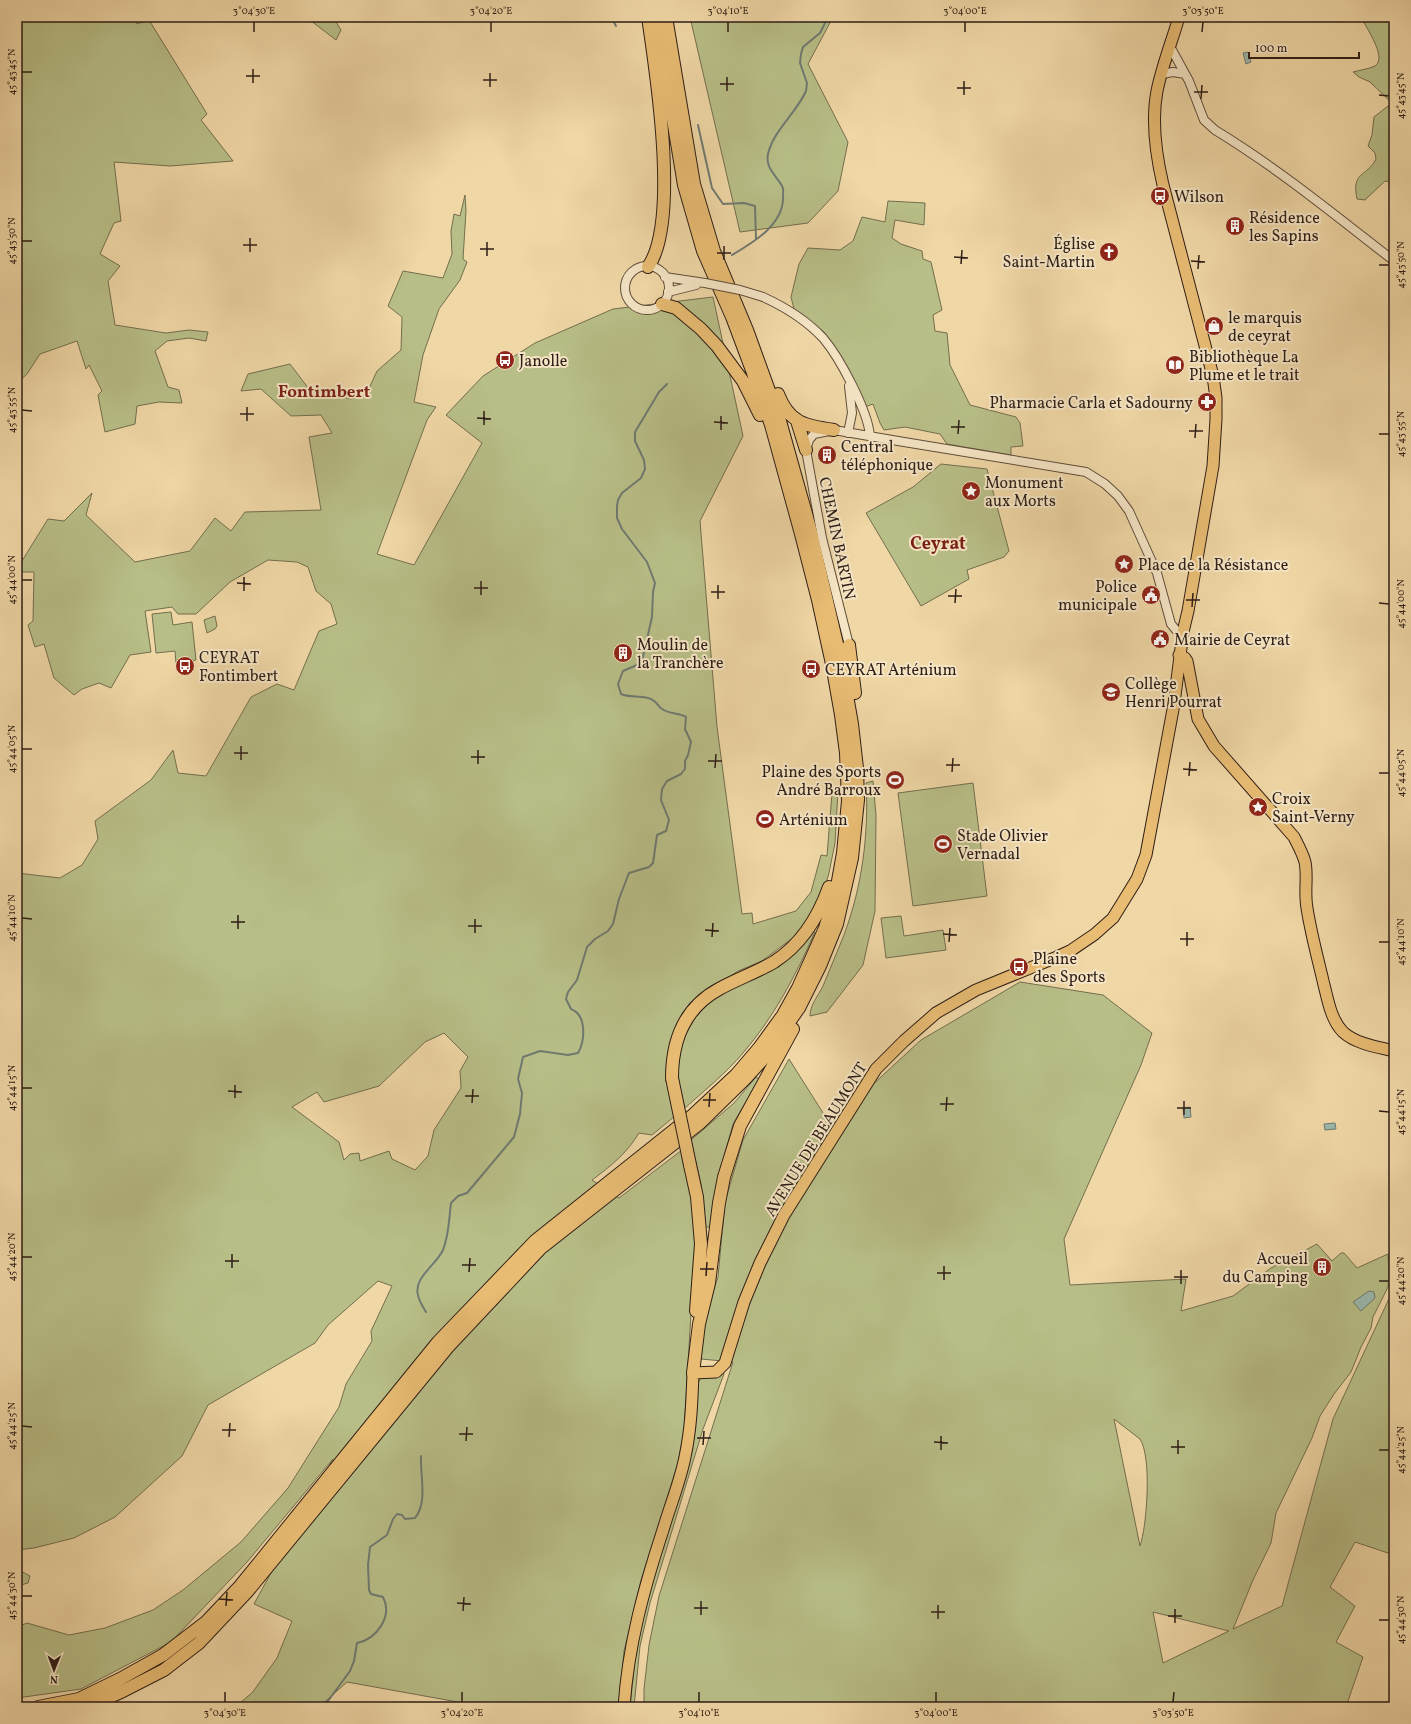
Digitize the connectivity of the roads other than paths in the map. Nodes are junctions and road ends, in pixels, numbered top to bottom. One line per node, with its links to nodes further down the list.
1 (648, 17): 9 (highway)
2 (656, 17): 21 (highway)
3 (666, 17): 14 (highway)
4 (1179, 17): 5 (main road, AVENUE DE BEAUMONT)
5 (1169, 48): 6 (main road, AVENUE DE BEAUMONT); 7 (street)
6 (1162, 74): 7 (street); 22 (main road, AVENUE DE BEAUMONT)
7 (1185, 74): 8 (street)
8 (1394, 261)
9 (648, 267): 10 (street); 13 (street)
10 (665, 277): 11 (street); 12 (street)
11 (705, 283): 12 (street); 15 (street, bridge)
12 (668, 292): 13 (street)
13 (662, 304): 21 (highway)
14 (747, 330): 16 (highway); 25 (highway)
15 (844, 369): 18 (street); 19 (street)
16 (797, 421): 17 (highway); 20 (highway)
17 (834, 430): 18 (street); 20 (street)
18 (848, 433): 19 (street)
19 (870, 436): 22 (street)
20 (806, 450): 23 (street, CHEMIN BARTIN)
21 (779, 453): 26 (highway)
22 (1183, 632): 24 (main road, AVENUE DE BEAUMONT)
23 (849, 645): 25 (highway)
24 (1180, 655): 28 (main road); 29 (main road, AVENUE DE BEAUMONT)
25 (857, 768): 27 (highway)
26 (848, 801): 29 (highway, bridge); 30 (highway)
27 (820, 966): 29 (highway); 31 (highway)
28 (1394, 1051)
29 (693, 1373): 32 (main road)
30 (38, 1707)
31 (86, 1707)
32 (624, 1707)

